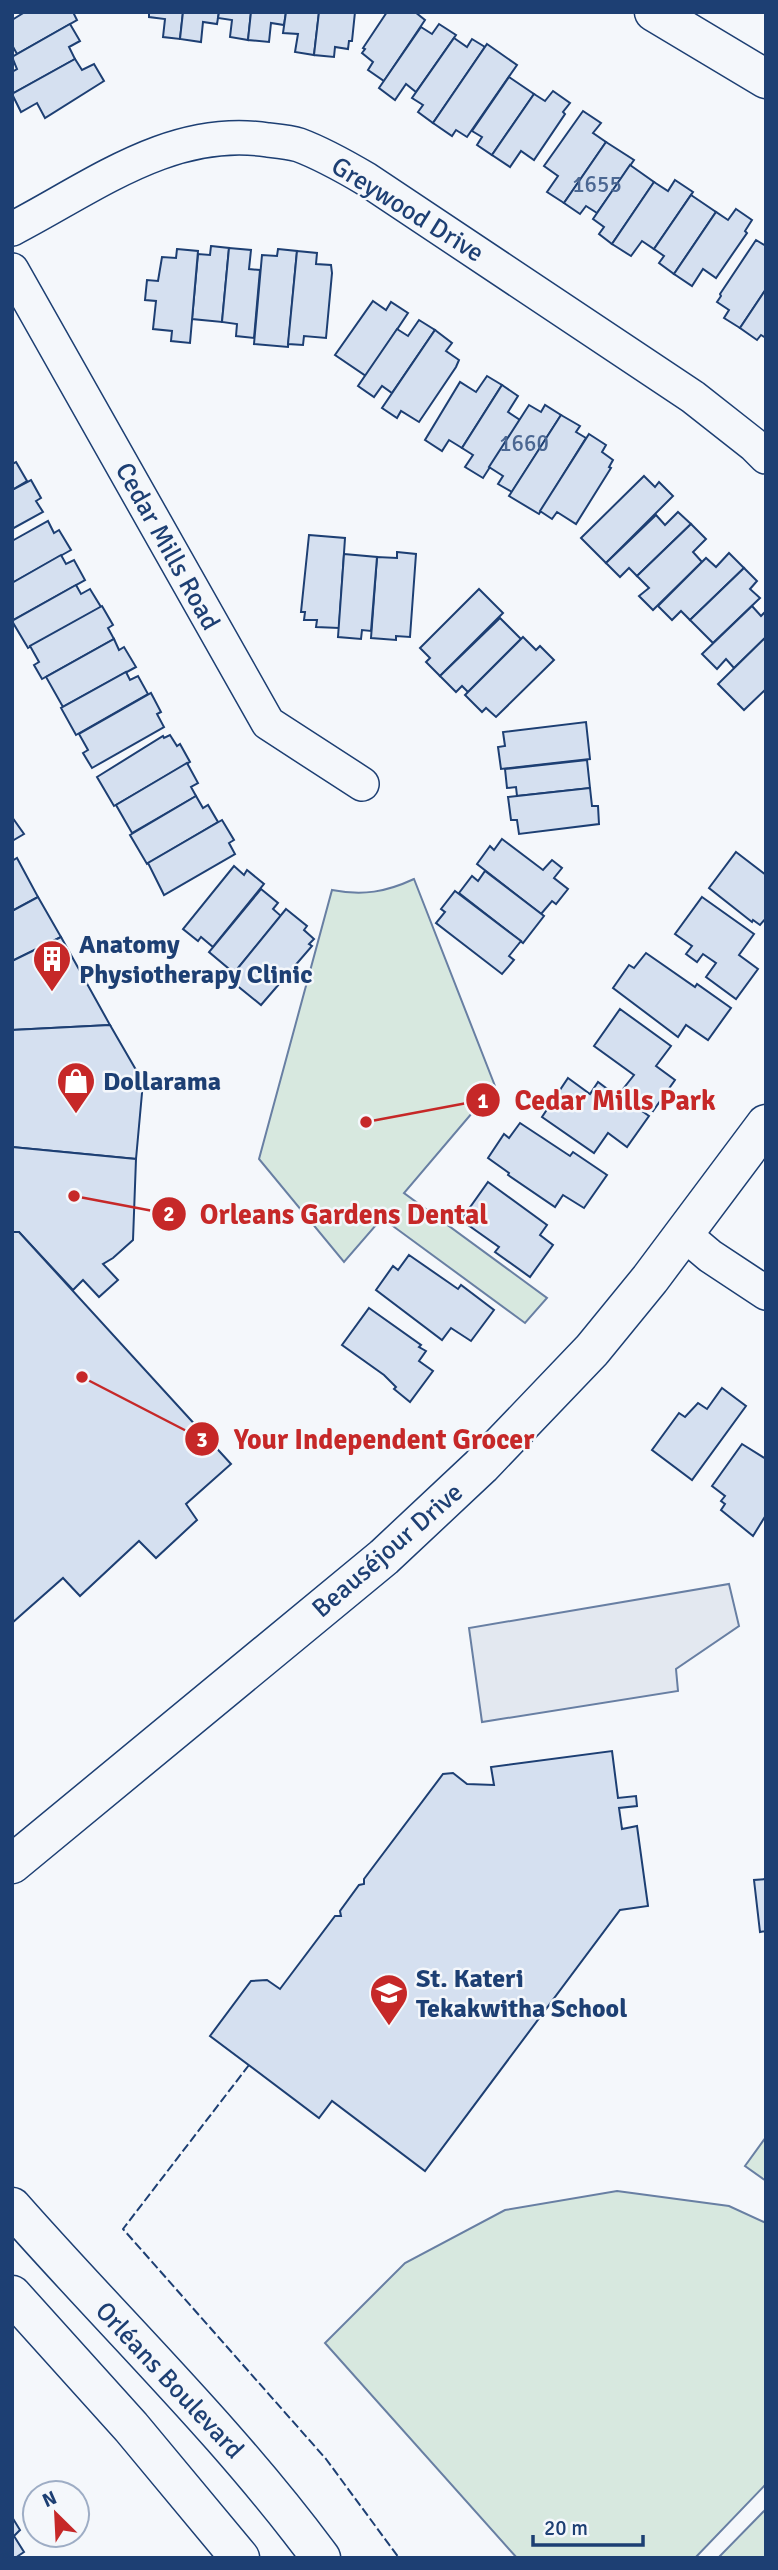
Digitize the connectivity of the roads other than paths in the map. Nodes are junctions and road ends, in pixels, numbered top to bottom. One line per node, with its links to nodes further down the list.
1 (654, 12): 2 (street)
2 (766, 79)
3 (12, 229): 5 (street, Greywood Drive)
4 (12, 270): 6 (street, Cedar Mills Road)
5 (766, 457)
6 (362, 784)
7 (766, 1124): 8 (street, Beauséjour Drive)
8 (684, 1234): 9 (street); 10 (street, Beauséjour Drive)
9 (766, 1293)
10 (12, 1864)
11 (12, 2207): 14 (street, Orléans Boulevard)
12 (12, 2295): 13 (street)
13 (240, 2558)
14 (321, 2558)

